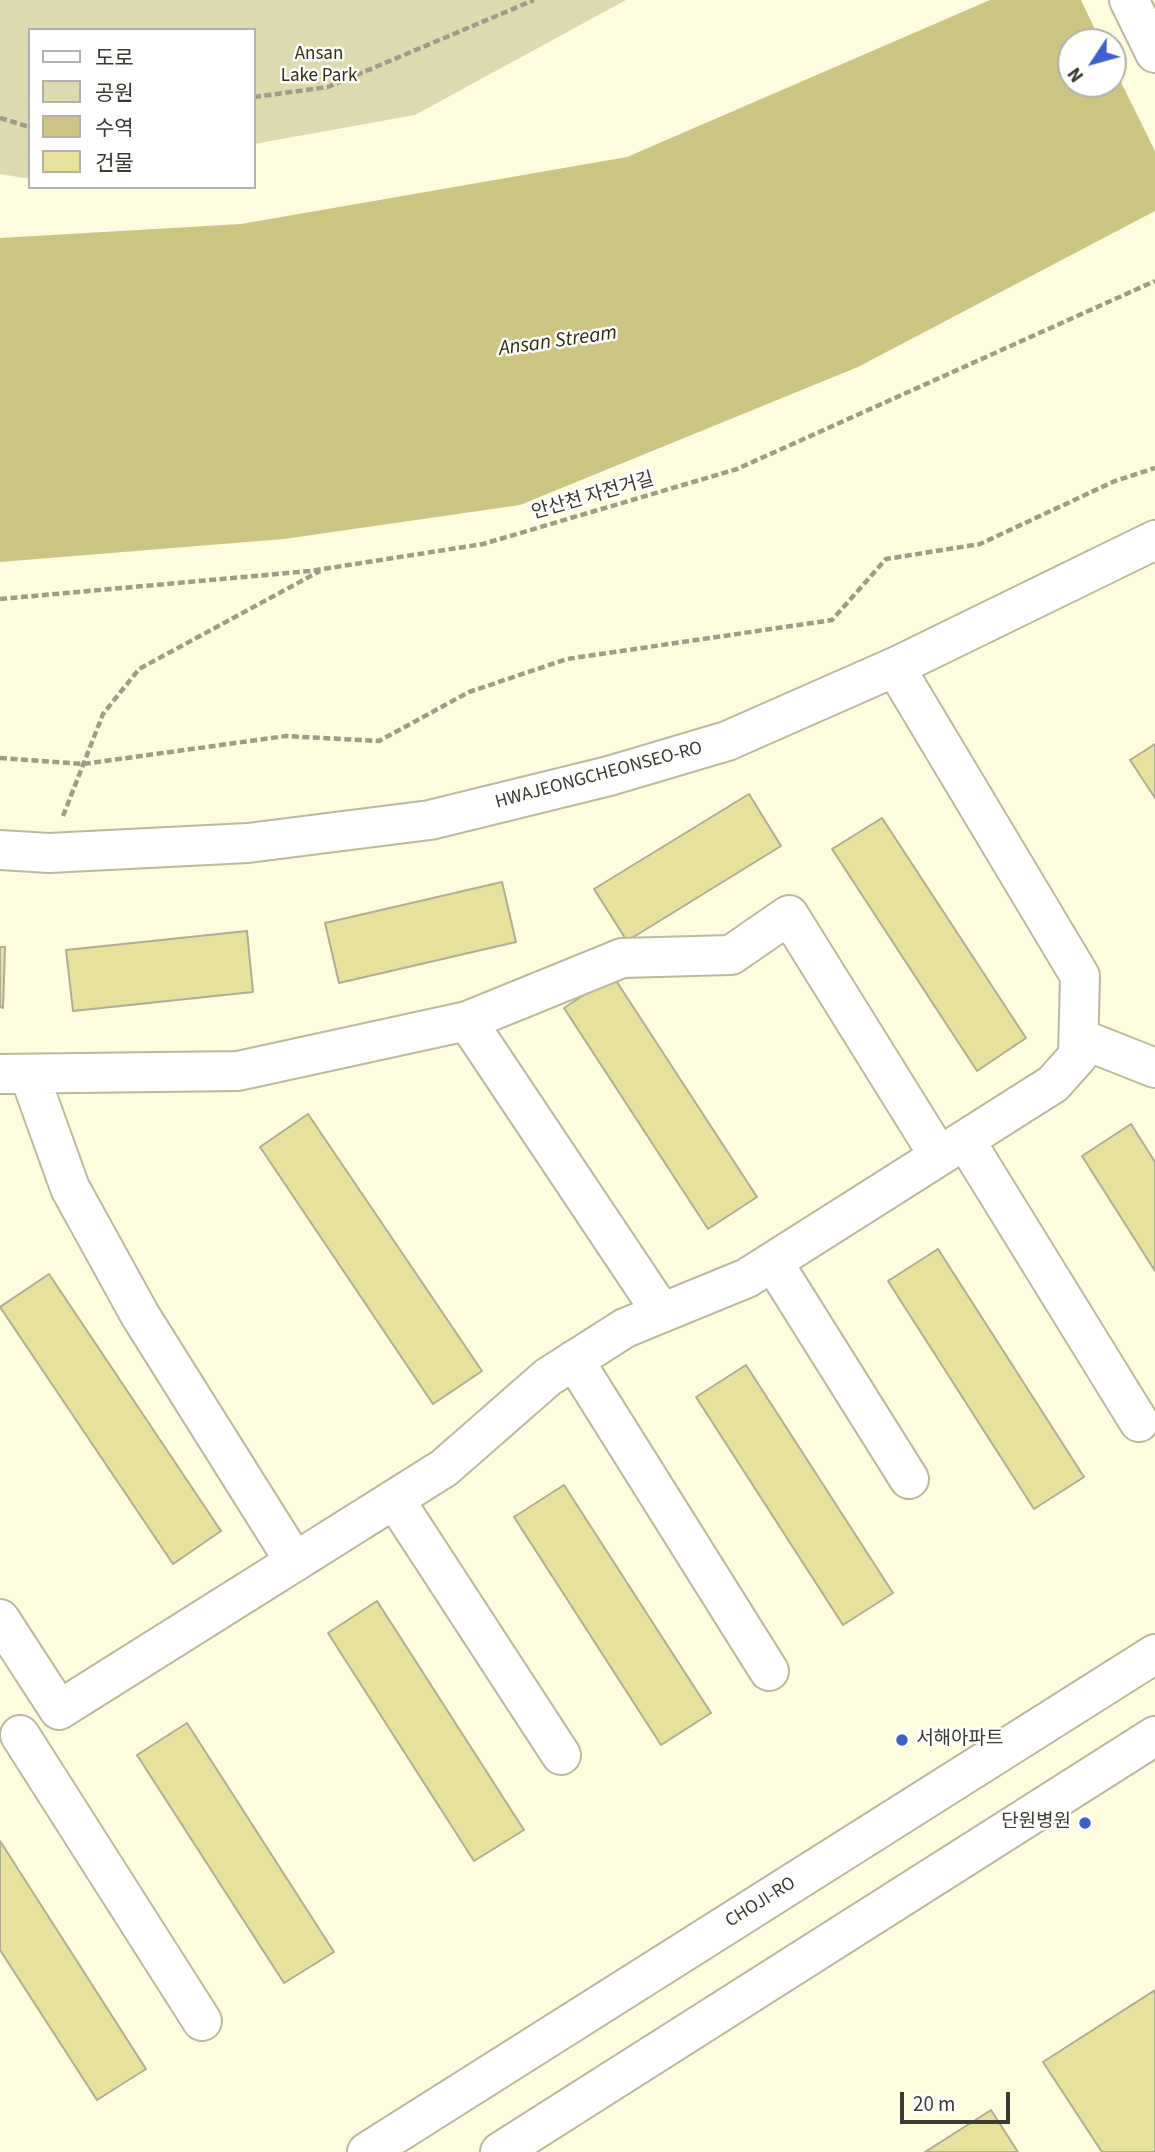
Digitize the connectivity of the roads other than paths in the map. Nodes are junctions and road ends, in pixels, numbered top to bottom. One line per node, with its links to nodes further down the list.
1 (1129, 0): 2 (street)
2 (1155, 53)
3 (1155, 540): 4 (street, HWAJEONGCHEONSEO-RO)
4 (895, 667): 5 (street, HWAJEONGCHEONSEO-RO); 7 (street)
5 (0, 850)
6 (467, 1021): 9 (street); 10 (street); 12 (street)
7 (1079, 1038): 8 (street); 10 (street)
8 (1155, 1068)
9 (14, 1074): 17 (street)
10 (952, 1148): 11 (street); 14 (street)
11 (773, 1262): 12 (street); 15 (street)
12 (662, 1313): 13 (street)
13 (574, 1360): 16 (street); 20 (street)
14 (1139, 1422)
15 (909, 1479)
16 (395, 1500): 17 (street); 24 (street)
17 (295, 1562): 21 (street)
18 (0, 1619): 21 (street)
19 (1155, 1654): 26 (street, CHOJI-RO)
20 (769, 1671)
21 (59, 1710): 23 (street)
22 (1155, 1736): 27 (street)
23 (10, 1742): 25 (street)
24 (561, 1755)
25 (202, 2021)
26 (371, 2151)
27 (500, 2152)

